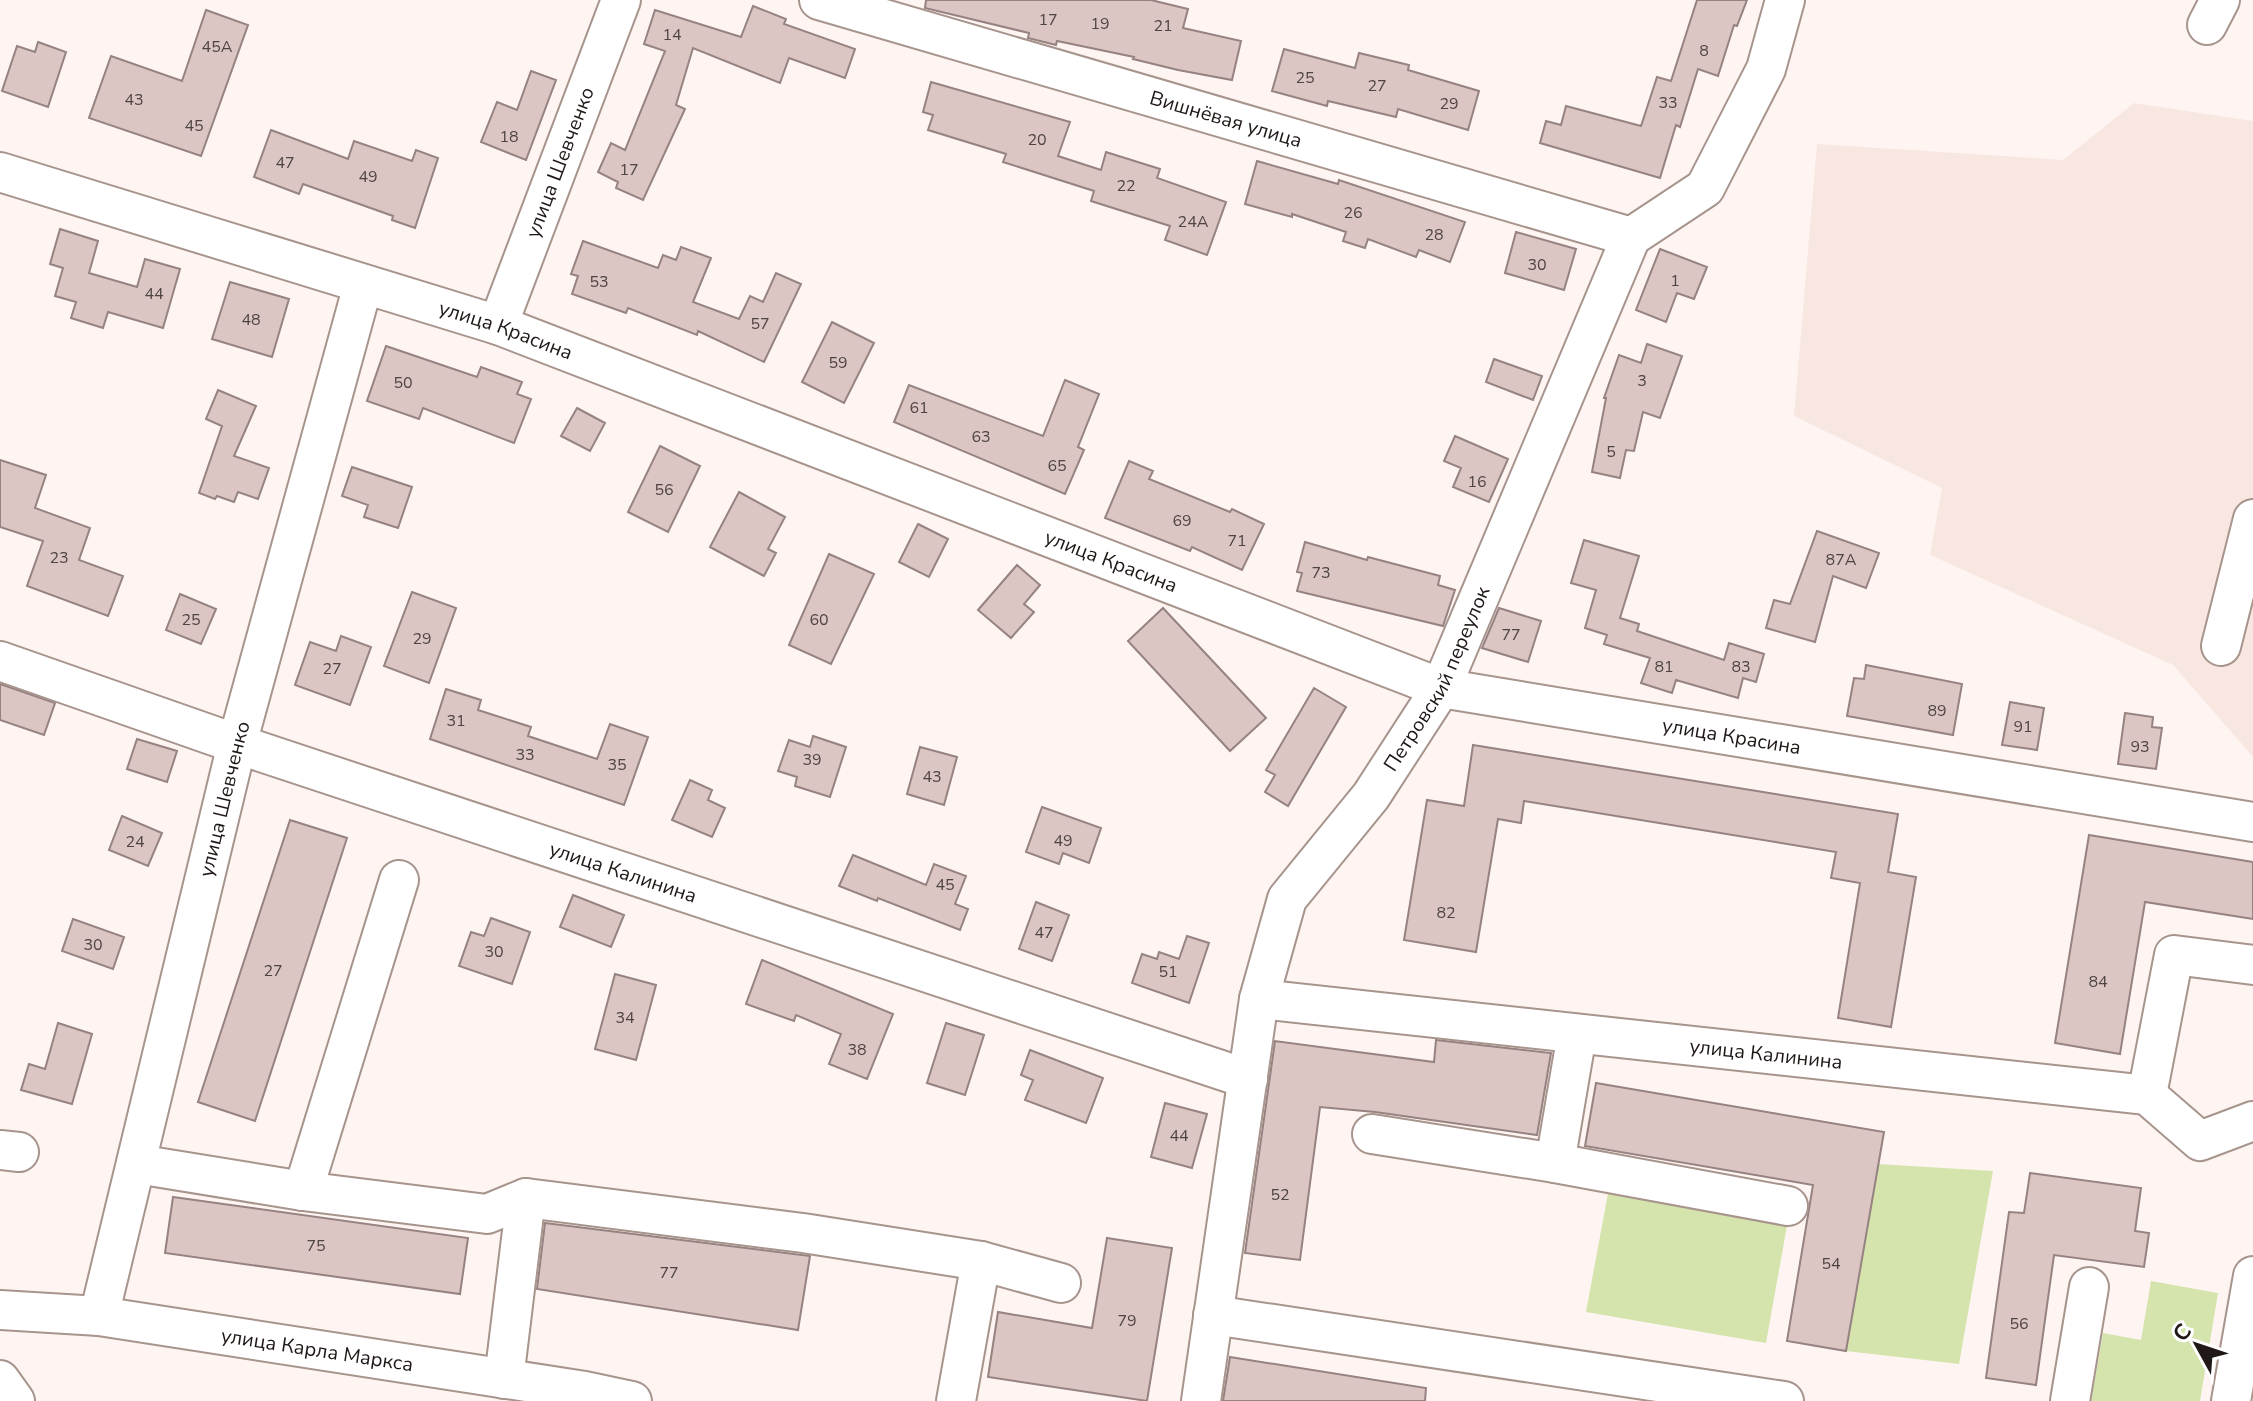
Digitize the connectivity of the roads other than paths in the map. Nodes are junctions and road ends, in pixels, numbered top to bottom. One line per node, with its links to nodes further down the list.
1 (621, 0): 7 (street, улица Шевченко)
2 (819, 0): 5 (street, Вишнёвая улица)
3 (1785, 0): 5 (street)
4 (0, 172): 6 (street, улица Красина)
5 (1631, 237): 11 (street, Петровский переулок)
6 (363, 285): 7 (street, улица Красина); 12 (street, улица Шевченко)
7 (498, 325): 11 (street, улица Красина)
8 (2253, 519): 9 (street)
9 (2221, 646)
10 (0, 661): 12 (street, улица Калинина)
11 (1441, 688): 13 (street, улица Красина); 16 (street, Петровский переулок)
12 (237, 744): 18 (street, улица Калинина); 23 (street, улица Шевченко)
13 (2253, 822)
14 (399, 880): 24 (street)
15 (2253, 965): 19 (street)
16 (1259, 999): 17 (street, улица Калинина); 18 (street, Петровский переулок)
17 (1577, 1034): 19 (street, улица Калинина); 22 (street)
18 (1248, 1079): 32 (street, Петровский переулок)
19 (2147, 1095): 20 (street)
20 (2253, 1121)
21 (1372, 1134): 22 (street)
22 (1555, 1163): 26 (street)
23 (137, 1164): 24 (street); 33 (street, улица Шевченко)
24 (303, 1191): 25 (street)
25 (526, 1198): 27 (street); 34 (street)
26 (1788, 1206)
27 (981, 1261): 29 (street); 38 (street)
28 (2253, 1276): 42 (street)
29 (1061, 1283)
30 (2089, 1287): 41 (street)
31 (0, 1310): 33 (street, улица Карла Маркса)
32 (1213, 1315): 39 (street, Петровский переулок); 40 (street)
33 (99, 1316): 34 (street, улица Карла Маркса)
34 (504, 1379): 37 (street, улица Карла Маркса)
35 (0, 1380): 36 (street)
36 (15, 1401)
37 (632, 1401)
38 (956, 1401)
39 (1201, 1401)
40 (1784, 1401)
41 (2070, 1401)
42 (2231, 1401)

